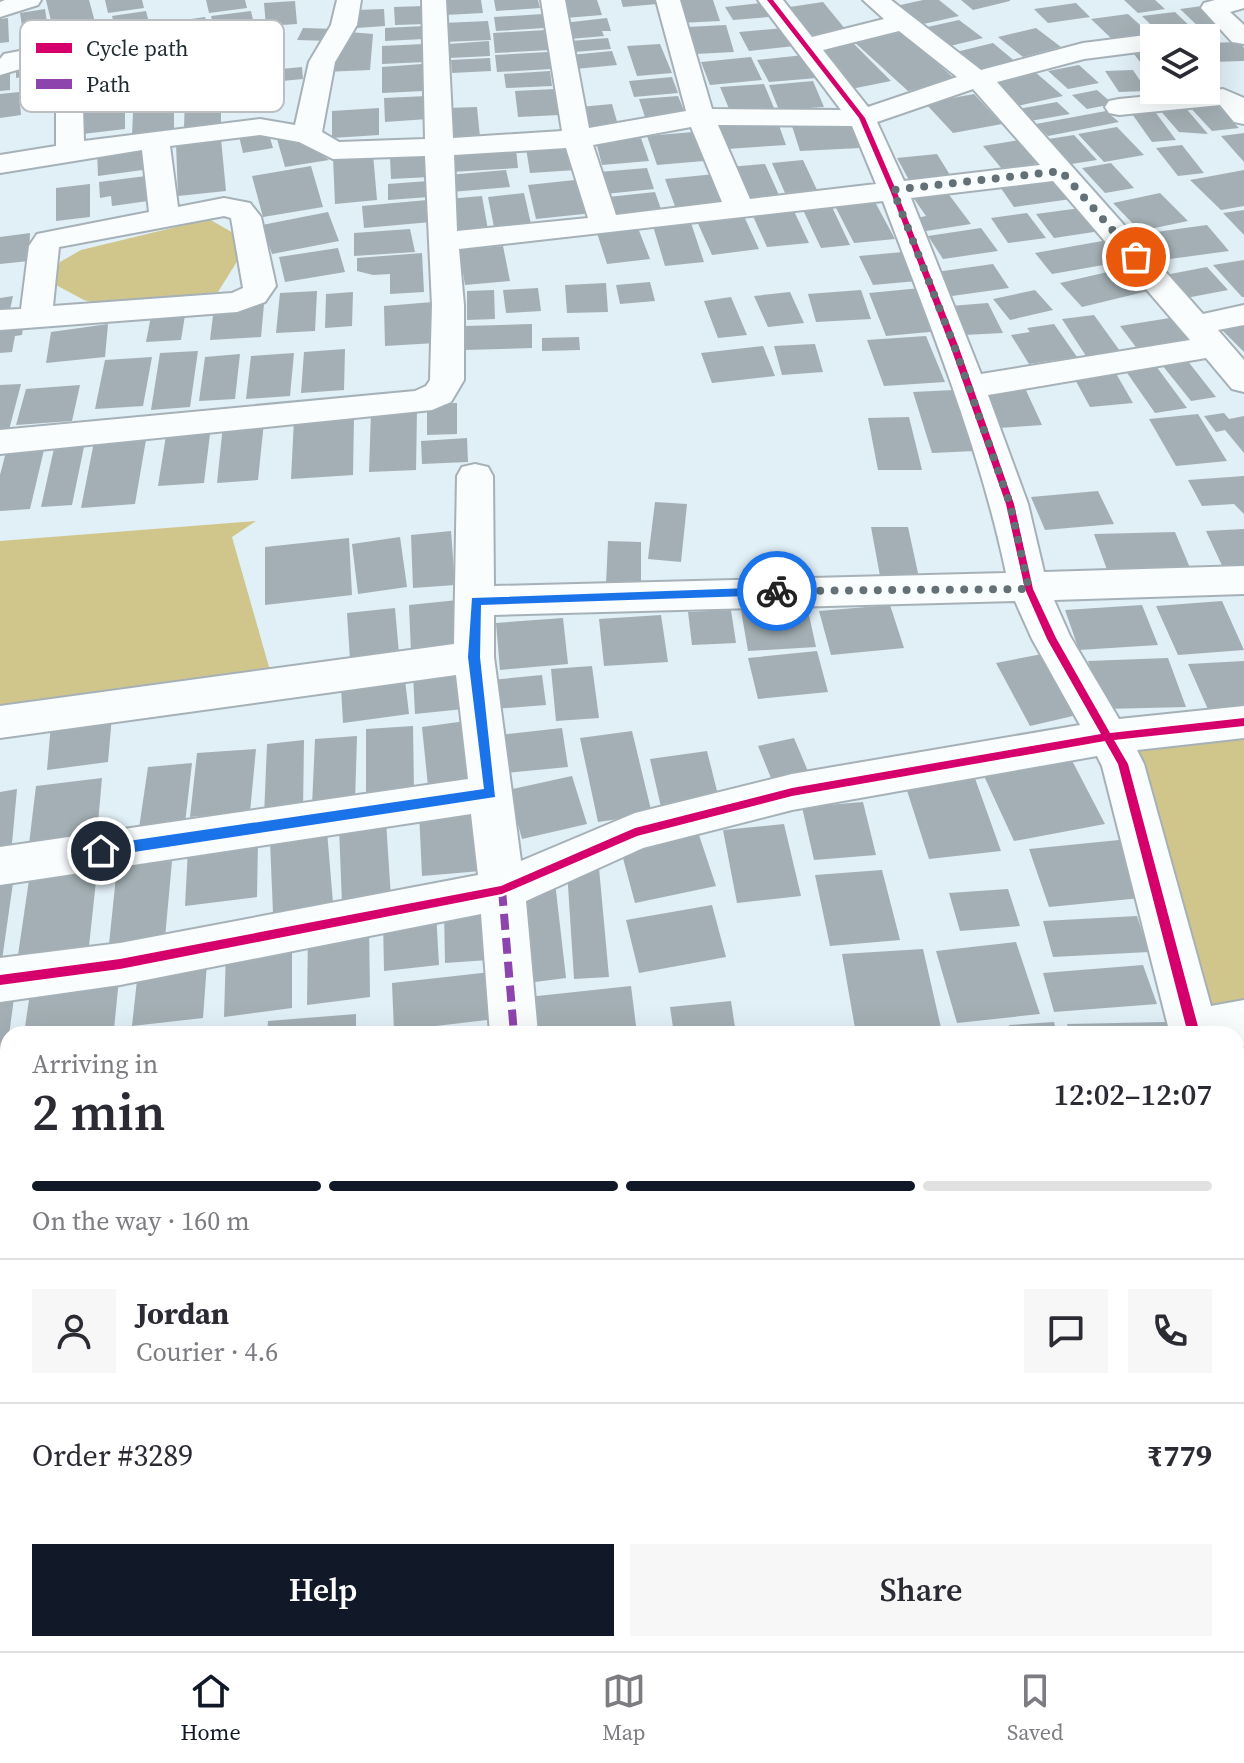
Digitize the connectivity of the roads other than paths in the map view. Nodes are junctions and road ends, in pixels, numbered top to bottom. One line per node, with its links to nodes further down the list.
1 (29, 0): 9 (street)
2 (349, 0): 22 (street)
3 (434, 0): 25 (street)
4 (553, 0): 23 (street)
5 (668, 0): 20 (street)
6 (770, 0): 13 (street)
7 (1244, 1): 10 (street)
8 (893, 7): 13 (street); 16 (street)
9 (0, 10)
10 (1243, 37): 11 (street)
11 (1220, 38)
12 (1140, 44): 16 (street)
13 (805, 47): 21 (street)
14 (20, 59): 15 (street)
15 (0, 67)
16 (976, 79): 21 (street); 28 (street)
17 (1119, 107): 19 (street)
18 (69, 112): 26 (street)
19 (1244, 116)
20 (701, 117): 21 (street); 23 (street); 30 (street)
21 (862, 118): 29 (street)
22 (307, 135): 24 (street); 25 (street)
23 (577, 139): 25 (street); 32 (street)
24 (155, 140): 26 (street); 31 (street)
25 (438, 146): 33 (street)
26 (70, 151): 27 (street)
27 (0, 164)
28 (1061, 171): 29 (street); 37 (street)
29 (893, 190): 30 (street); 39 (street)
30 (739, 208): 32 (street)
31 (164, 216): 35 (street); 35 (street)
32 (605, 225): 33 (street)
33 (443, 242): 40 (street)
34 (1244, 315): 37 (street)
35 (36, 317): 36 (street)
36 (0, 320)
37 (1205, 336): 38 (street); 39 (street)
38 (1244, 381)
39 (969, 387): 43 (street)
40 (0, 442)
41 (475, 476): 44 (street)
42 (1244, 580): 43 (street)
43 (1029, 589): 44 (street); 48 (street)
44 (476, 601): 45 (street)
45 (474, 657): 46 (street); 49 (street)
46 (0, 722)
47 (1244, 722): 48 (street)
48 (1107, 737): 51 (street); 54 (street)
49 (491, 793): 50 (street); 51 (street)
50 (0, 866)
51 (502, 890): 52 (street); 53 (street)
52 (0, 980)
53 (513, 1026)
54 (1192, 1026)

